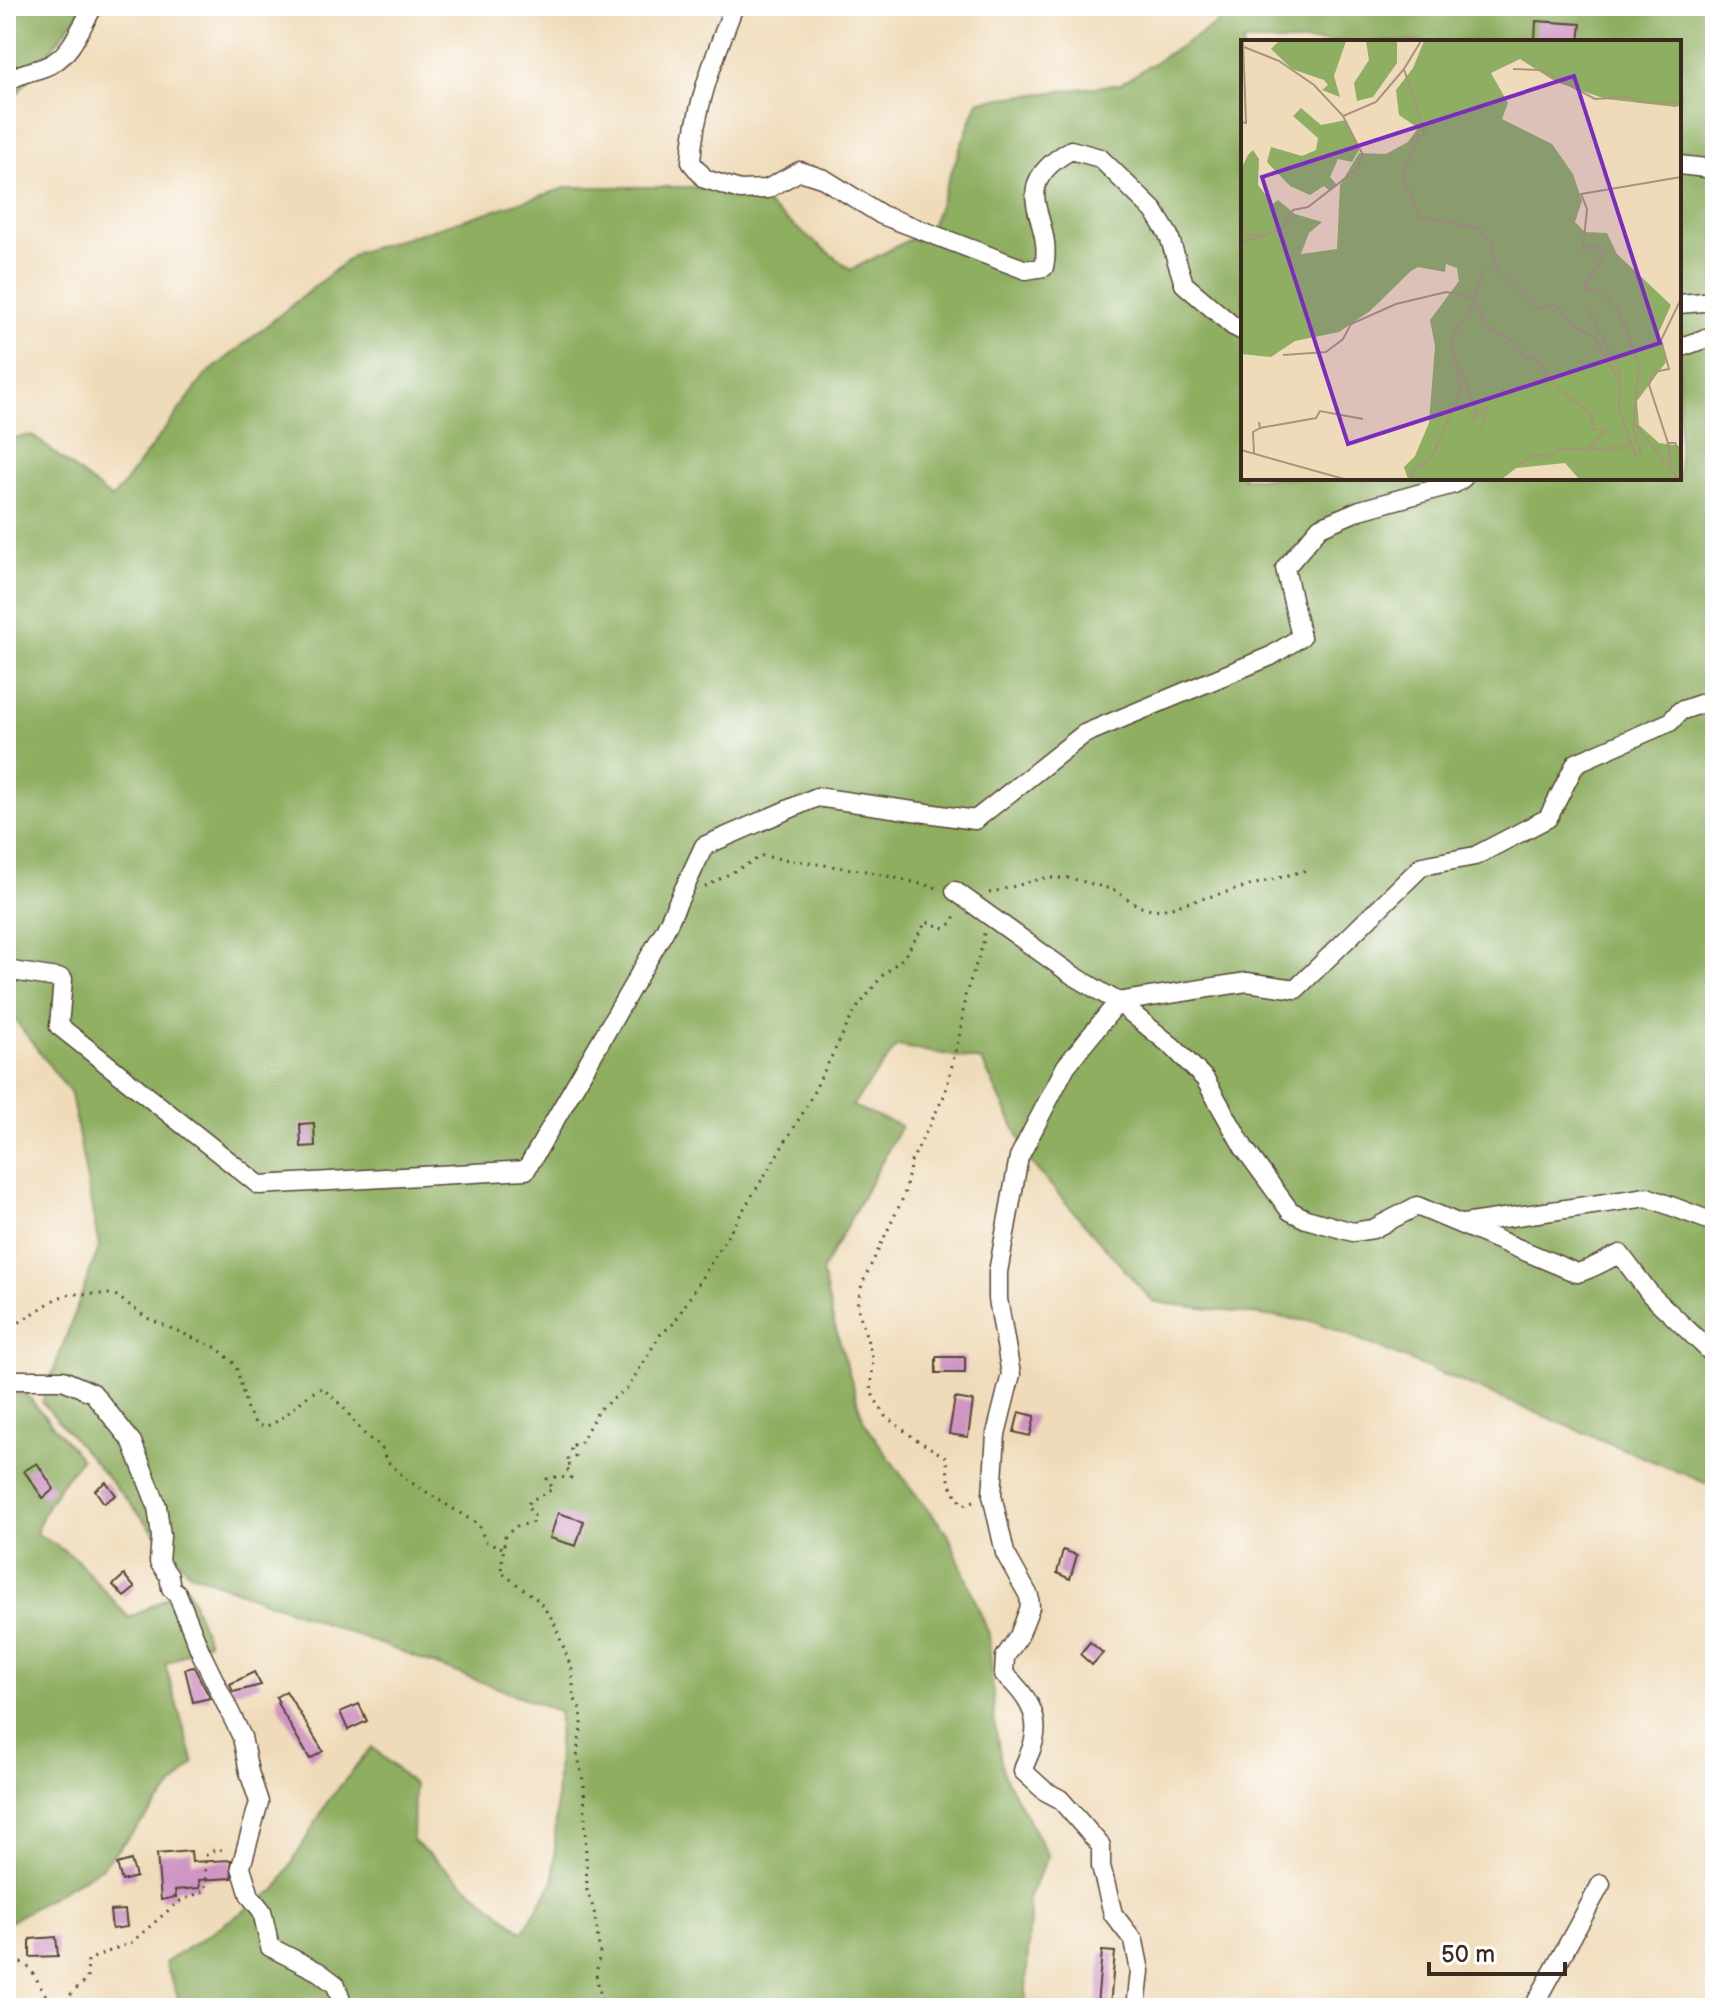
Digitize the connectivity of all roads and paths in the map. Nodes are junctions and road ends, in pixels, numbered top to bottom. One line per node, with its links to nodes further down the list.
1 (94, 6): 3 (street)
2 (734, 6): 8 (street)
3 (6, 83)
4 (1681, 165): 5 (street)
5 (1715, 169)
6 (1715, 301): 7 (street)
7 (1681, 304)
8 (1241, 330)
9 (1715, 335): 10 (street)
10 (1681, 347)
11 (1460, 480): 18 (street)
12 (1715, 699): 19 (street)
13 (1307, 870): 16 (path)
14 (705, 887): 15 (path)
15 (955, 891): 19 (street); 26 (path)
16 (987, 894)
17 (984, 928): 25 (path)
18 (6, 970)
19 (1118, 1002): 21 (street); 32 (street)
20 (1715, 1220): 21 (street)
21 (1460, 1224): 23 (street)
22 (6, 1331): 26 (path)
23 (1715, 1356)
24 (6, 1380): 27 (street)
25 (975, 1501)
26 (503, 1549): 31 (path)
27 (244, 1852): 29 (path); 30 (street)
28 (1601, 1884): 33 (street)
29 (6, 1956)
30 (344, 2008)
31 (600, 2008)
32 (1136, 2008)
33 (1533, 2008)

